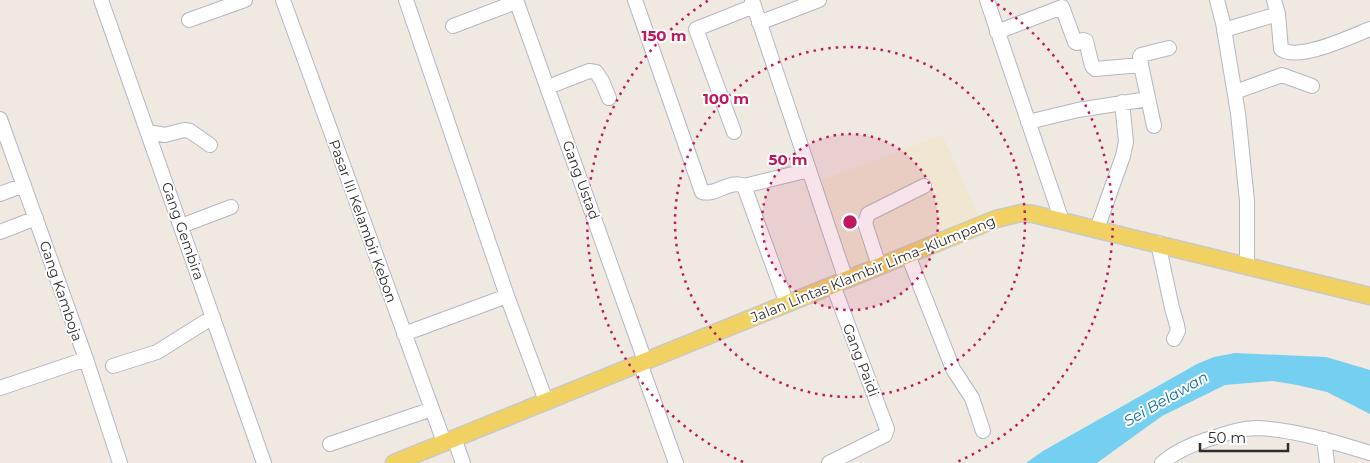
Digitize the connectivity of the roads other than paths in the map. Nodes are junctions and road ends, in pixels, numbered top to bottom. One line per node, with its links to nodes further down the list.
1 (101, 0): 30 (street, Gang Gembira)
2 (245, 0): 13 (street)
3 (283, 0): 54 (street, Pasar III Kelambir Kebon)
4 (406, 0): 50 (street)
5 (635, 0): 36 (street)
6 (819, 0): 14 (street)
7 (987, 0): 18 (street)
8 (1217, 0): 17 (street)
9 (1274, 0): 12 (street)
10 (516, 1): 15 (street); 22 (street, Gang Ustad)
11 (752, 3): 14 (street, Gang Paidi); 31 (street)
12 (1278, 14): 16 (street); 17 (street)
13 (189, 20)
14 (759, 23): 34 (street, Gang Paidi)
15 (453, 26)
16 (1370, 29)
17 (1224, 30): 23 (street)
18 (997, 32): 20 (street); 28 (street)
19 (1169, 48): 20 (street)
20 (1141, 65): 25 (street)
21 (1312, 86): 23 (street)
22 (548, 87): 24 (street); 57 (street, Gang Ustad)
23 (1235, 92): 48 (street)
24 (609, 98)
25 (1148, 99): 26 (street); 29 (street)
26 (1122, 102): 28 (street); 43 (street)
27 (0, 119): 33 (street, Gang Kamboja)
28 (1028, 122): 41 (street)
29 (1154, 126)
30 (148, 132): 32 (street); 42 (street, Gang Gembira)
31 (734, 132)
32 (210, 145)
33 (5, 150): 35 (street, Gang Kamboja)
34 (809, 170): 36 (street); 49 (street, Gang Paidi)
35 (24, 185): 38 (street); 40 (street, Gang Kamboja)
36 (744, 186): 52 (street)
37 (924, 186): 47 (street)
38 (0, 194)
39 (231, 207): 42 (street)
40 (36, 218): 44 (street); 56 (street, Gang Kamboja)
41 (1062, 221): 43 (main road, Jalan Lintas Klambir Lima–Klumpang); 46 (main road, Jalan Lintas Klambir Lima–Klumpang)
42 (180, 226): 53 (street, Gang Gembira)
43 (1097, 229): 45 (main road, Jalan Lintas Klambir Lima–Klumpang)
44 (0, 232)
45 (1158, 243): 48 (main road, Jalan Lintas Klambir Lima–Klumpang); 55 (street)
46 (908, 255): 47 (main road, Jalan Lintas Klambir Lima–Klumpang); 62 (street)
47 (879, 266): 49 (main road, Jalan Lintas Klambir Lima–Klumpang)
48 (1247, 266): 51 (main road, Jalan Lintas Klambir Lima–Klumpang)
49 (840, 282): 52 (main road, Jalan Lintas Klambir Lima–Klumpang); 72 (street, Gang Paidi)
50 (507, 296): 54 (street); 60 (street)
51 (1370, 296)
52 (786, 304): 57 (main road, Jalan Lintas Klambir Lima–Klumpang)
53 (212, 317): 58 (street); 68 (street, Gang Gembira)
54 (404, 334): 61 (street, Pasar III Kelambir Kebon)
55 (1174, 339)
56 (86, 359): 59 (street); 67 (street, Gang Kamboja)
57 (643, 362): 60 (main road, Jalan Lintas Klambir Lima–Klumpang); 71 (street, Gang Ustad)
58 (113, 366)
59 (0, 388)
60 (546, 401): 64 (main road, Jalan Lintas Klambir Lima–Klumpang)
61 (432, 409): 64 (street, Pasar III Kelambir Kebon); 65 (street)
62 (983, 432)
63 (1324, 439): 66 (street); 73 (street); 74 (street)
64 (449, 440): 69 (main road, Jalan Lintas Klambir Lima–Klumpang); 70 (street, Pasar III Kelambir Kebon)
65 (330, 444)
66 (1370, 452)
67 (120, 463)
68 (264, 463)
69 (394, 463)
70 (463, 463)
71 (676, 463)
72 (829, 463)
73 (1162, 463)
74 (1327, 463)

